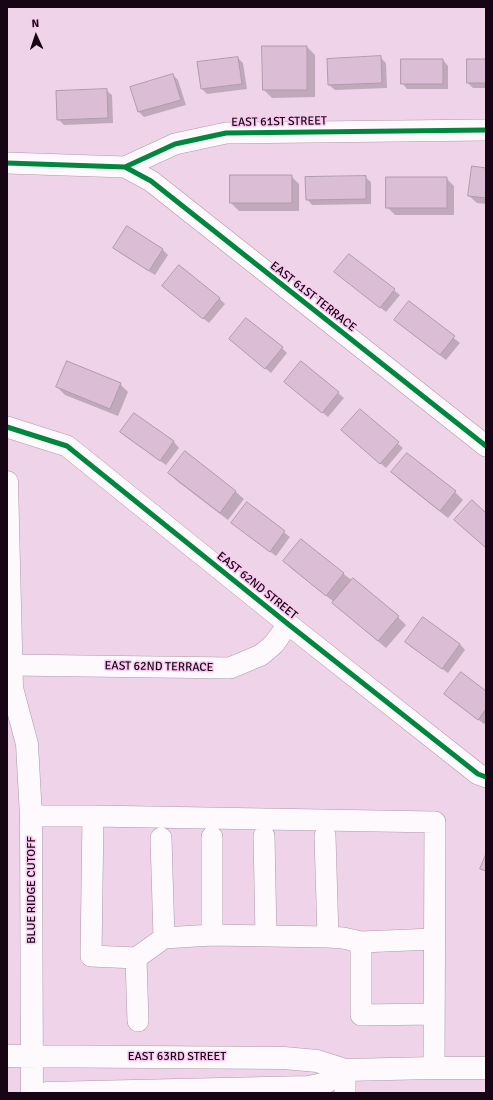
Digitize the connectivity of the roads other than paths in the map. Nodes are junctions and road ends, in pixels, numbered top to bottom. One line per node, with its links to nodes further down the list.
1 (486, 130): 3 (street, EAST 61ST STREET)
2 (7, 163): 3 (street, EAST 61ST STREET)
3 (125, 167): 5 (street, EAST 61ST TERRACE)
4 (7, 427): 7 (street, EAST 62ND STREET)
5 (486, 446)
6 (7, 482): 8 (main road, BLUE RIDGE CUTOFF)
7 (288, 624): 8 (street, EAST 62ND TERRACE); 10 (street, EAST 62ND STREET)
8 (12, 665): 9 (main road, BLUE RIDGE CUTOFF)
9 (9, 694): 11 (main road, BLUE RIDGE CUTOFF)
10 (486, 777)
11 (31, 816): 12 (street); 27 (main road, BLUE RIDGE CUTOFF)
12 (93, 816): 21 (street); 23 (street)
13 (264, 836): 18 (street)
14 (325, 836): 19 (street)
15 (212, 837): 17 (street)
16 (161, 838): 20 (street)
17 (212, 935): 18 (street); 20 (street)
18 (266, 936): 19 (street)
19 (328, 937): 22 (street)
20 (164, 938): 23 (street)
21 (434, 939): 22 (street); 24 (street)
22 (361, 942): 24 (street)
23 (136, 958): 25 (street)
24 (434, 1014): 28 (street)
25 (138, 1021)
26 (7, 1056): 27 (main road, EAST 63RD STREET)
27 (32, 1056): 30 (main road, EAST 63RD STREET); 31 (main road, BLUE RIDGE CUTOFF)
28 (434, 1068): 29 (main road, EAST 63RD STREET); 30 (main road, EAST 63RD STREET)
29 (486, 1068)
30 (345, 1070): 32 (main road); 33 (street)
31 (32, 1093)
32 (47, 1093)
33 (345, 1093)

